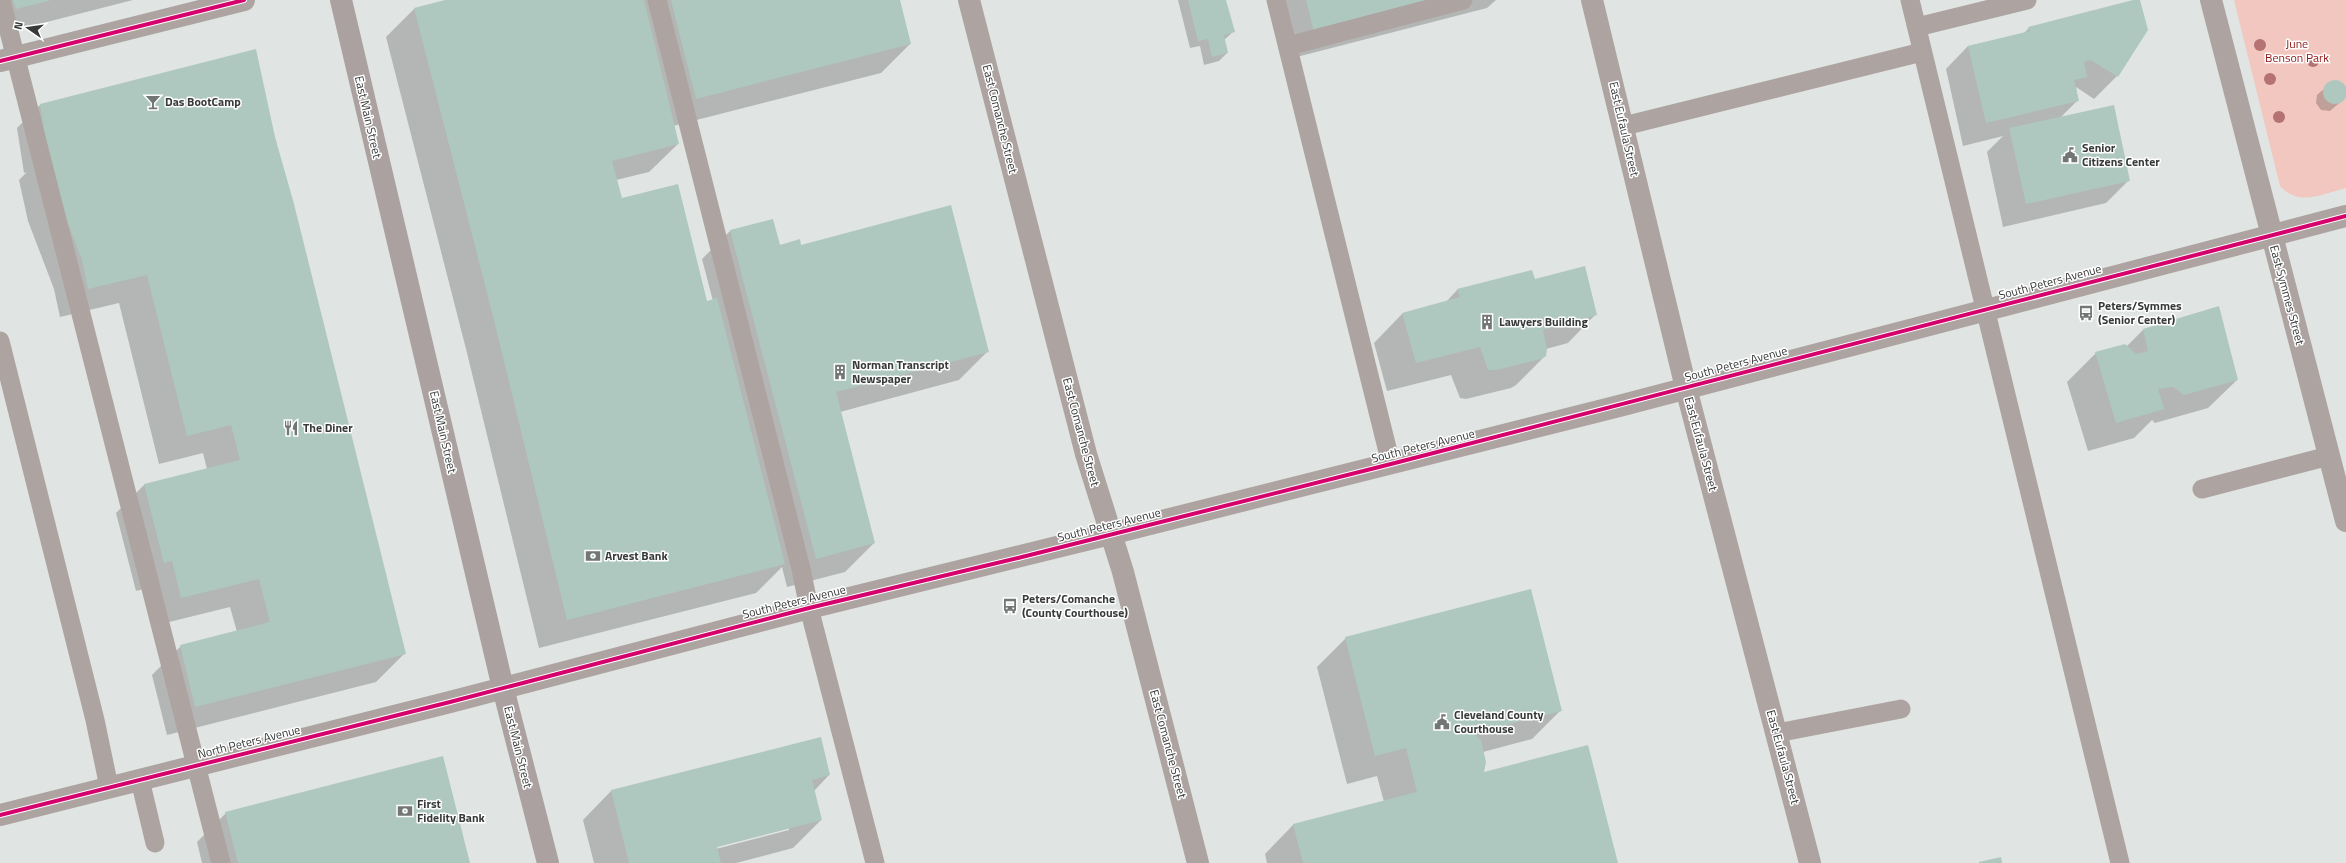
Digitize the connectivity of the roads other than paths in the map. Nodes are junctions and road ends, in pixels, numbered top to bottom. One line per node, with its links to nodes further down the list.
1 (1, 0): 15 (lane)
2 (244, 0): 15 (street)
3 (341, 0): 29 (main road, East Main Street)
4 (657, 0): 28 (lane)
5 (969, 0): 27 (street, East Comanche Street)
6 (1276, 0): 13 (lane)
7 (1463, 0): 13 (lane)
8 (1592, 0): 16 (street, East Eufaula Street)
9 (1910, 0): 12 (lane)
10 (2026, 0): 12 (lane)
11 (2212, 0): 18 (street, East Symmes Street)
12 (1916, 27): 14 (lane)
13 (1288, 46): 23 (lane)
14 (1922, 52): 16 (lane); 19 (lane)
15 (8, 58): 32 (lane)
16 (1624, 126): 21 (street, East Eufaula Street)
17 (2346, 216): 18 (street, South Peters Avenue)
18 (2271, 235): 19 (street, South Peters Avenue); 22 (street, East Symmes Street)
19 (1985, 309): 21 (street, South Peters Avenue); 42 (lane)
20 (0, 342): 34 (lane)
21 (1686, 388): 23 (street, South Peters Avenue); 31 (street, East Eufaula Street)
22 (2329, 456): 24 (lane); 25 (street, East Symmes Street)
23 (1391, 464): 27 (street, South Peters Avenue)
24 (2202, 489)
25 (2343, 495): 26 (street, East Symmes Street)
26 (2346, 521)
27 (1110, 534): 28 (street, South Peters Avenue); 40 (street, East Comanche Street)
28 (809, 608): 29 (street, South Peters Avenue); 39 (lane)
29 (504, 688): 32 (street, North Peters Avenue); 38 (main road, East Main Street)
30 (1901, 709): 31 (lane)
31 (1777, 734): 41 (street, East Eufaula Street)
32 (198, 765): 33 (street, North Peters Avenue); 37 (lane)
33 (140, 780): 34 (street, North Peters Avenue); 36 (lane)
34 (109, 787): 35 (street, North Peters Avenue)
35 (0, 815)
36 (155, 844)
37 (221, 863)
38 (548, 863)
39 (875, 863)
40 (1198, 863)
41 (1810, 863)
42 (2120, 863)

